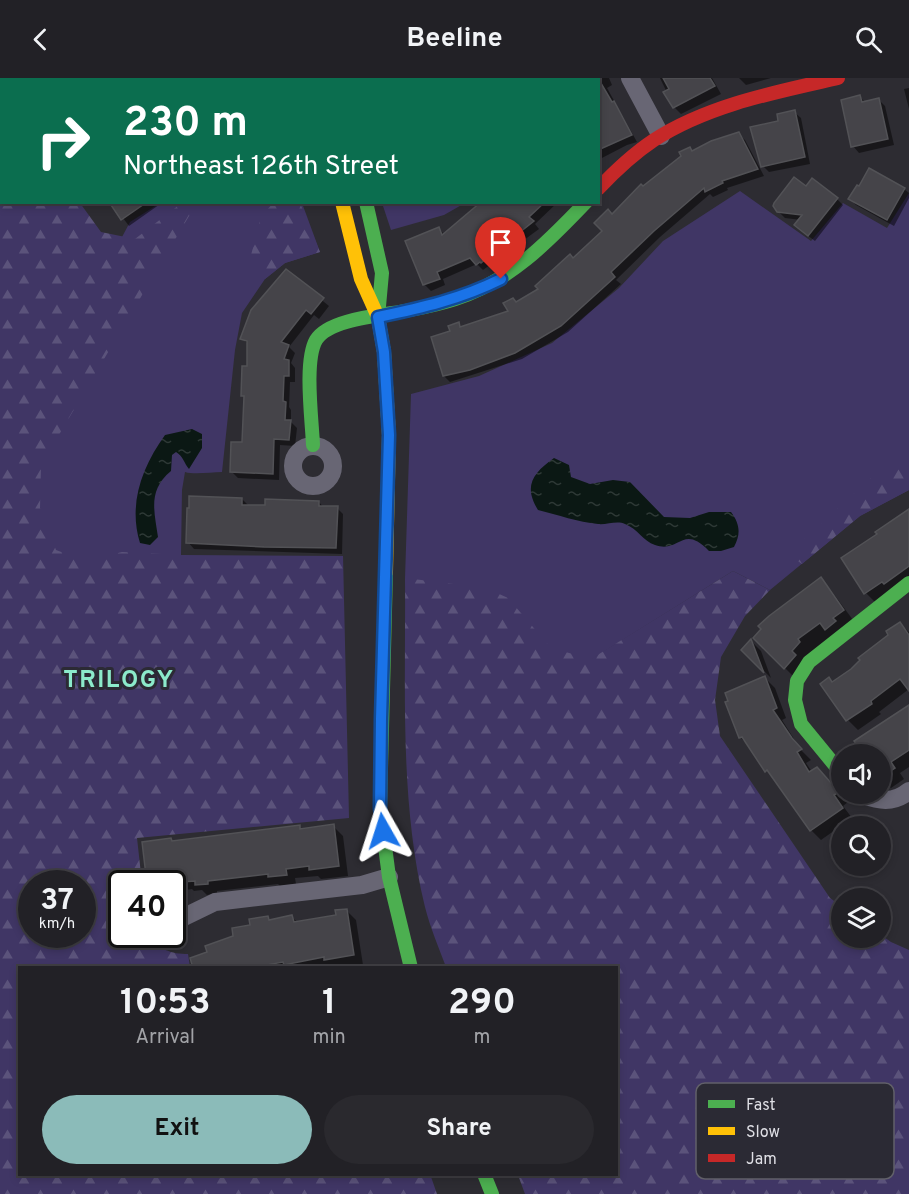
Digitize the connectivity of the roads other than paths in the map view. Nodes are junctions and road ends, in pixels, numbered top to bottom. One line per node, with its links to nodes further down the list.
1 (630, 78): 4 (street)
2 (838, 78): 3 (street)
3 (806, 81): 4 (street)
4 (661, 136): 5 (street)
5 (600, 187)
6 (342, 204): 9 (street)
7 (366, 204): 9 (street)
8 (584, 204): 9 (street)
9 (378, 317): 10 (street); 15 (street)
10 (312, 445)
11 (909, 584): 12 (street)
12 (831, 761)
13 (909, 791): 14 (street)
14 (891, 799)
15 (389, 877): 16 (street); 17 (street)
16 (186, 916)
17 (411, 966)
18 (485, 1176): 19 (street)
19 (492, 1194)

